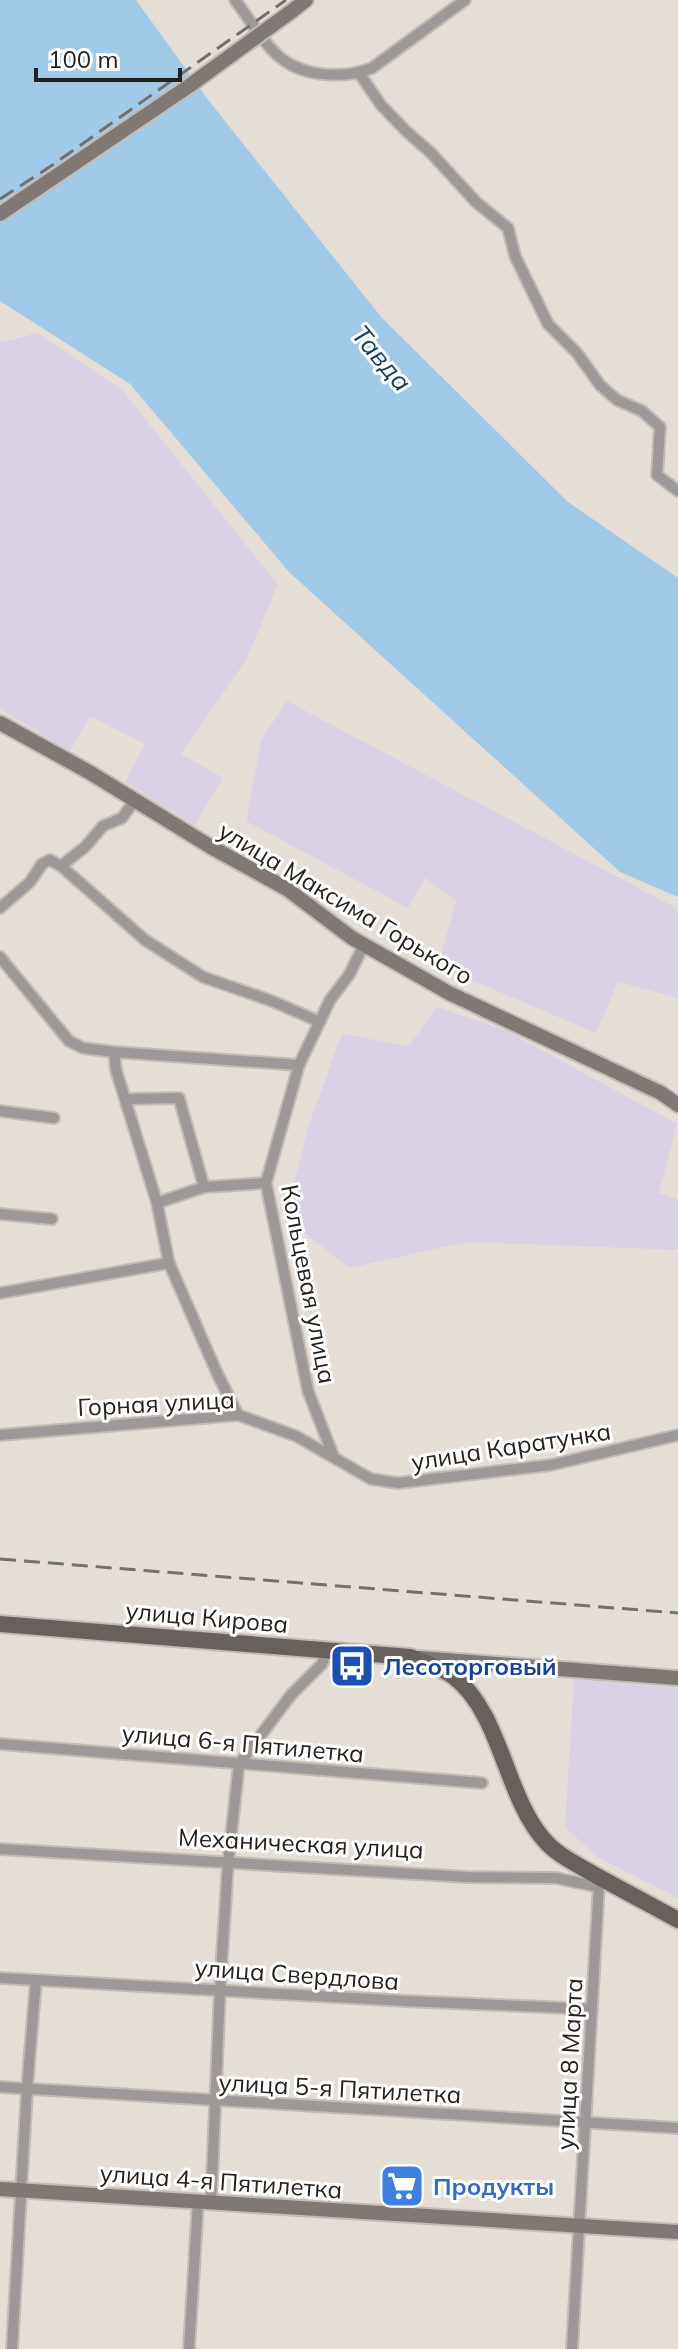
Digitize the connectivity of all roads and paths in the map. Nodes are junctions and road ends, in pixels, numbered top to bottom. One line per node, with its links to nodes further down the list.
1 (235, 0): 4 (street)
2 (306, 0): 5 (street, bridge)
3 (465, 0): 4 (street)
4 (359, 73): 6 (street)
5 (0, 214)
6 (678, 491)
7 (0, 723): 8 (street, улица Максима Горького)
8 (135, 800): 9 (street); 11 (street, улица Максима Горького)
9 (61, 866): 10 (street); 13 (street)
10 (0, 908)
11 (364, 945): 13 (street, Кольцевая улица); 17 (street, улица Максима Горького)
12 (0, 957): 14 (street)
13 (320, 1022): 15 (street, Кольцевая улица)
14 (114, 1052): 15 (street); 16 (street)
15 (299, 1065): 20 (street, Кольцевая улица)
16 (126, 1099): 21 (street); 22 (street)
17 (678, 1105)
18 (0, 1111): 19 (street)
19 (54, 1118)
20 (266, 1183): 21 (street); 30 (street, Кольцевая улица)
21 (204, 1187): 22 (street)
22 (157, 1203): 25 (street)
23 (0, 1214): 24 (street)
24 (52, 1219)
25 (169, 1263): 26 (street); 27 (street)
26 (0, 1293)
27 (238, 1415): 28 (street, Горная улица); 30 (street, Горная улица)
28 (0, 1435)
29 (678, 1435): 31 (street, улица Каратунка)
30 (333, 1455): 31 (street, Горная улица)
31 (351, 1467)
32 (0, 1624): 33 (main road, улица Кирова)
33 (327, 1651): 34 (main road, улица Кирова); 37 (street)
34 (410, 1657): 35 (street, улица Кирова); 41 (main road, улица Кирова)
35 (678, 1678)
36 (0, 1744): 37 (street, улица 6-я Пятилетка)
37 (239, 1764): 38 (street, улица 6-я Пятилетка); 40 (street)
38 (482, 1783)
39 (0, 1849): 40 (street, Механическая улица)
40 (228, 1863): 41 (street, Механическая улица); 45 (street)
41 (598, 1882): 42 (main road, Механическая улица); 46 (street, улица 8 Марта)
42 (678, 1920)
43 (0, 1978): 44 (street, улица Свердлова)
44 (36, 1980): 45 (street, улица Свердлова); 48 (street)
45 (220, 1989): 46 (street, улица Свердлова); 49 (street)
46 (592, 2009): 50 (street, улица 8 Марта)
47 (0, 2087): 48 (street, улица 5-я Пятилетка)
48 (27, 2089): 49 (street, улица 5-я Пятилетка); 53 (street)
49 (214, 2100): 50 (street, улица 5-я Пятилетка); 54 (street)
50 (587, 2122): 51 (street, улица 5-я Пятилетка); 55 (street, улица 8 Марта)
51 (678, 2128)
52 (0, 2189): 53 (street, улица 4-я Пятилетка)
53 (22, 2191): 54 (street, улица 4-я Пятилетка); 57 (street)
54 (205, 2202): 55 (street, улица 4-я Пятилетка); 58 (street)
55 (581, 2225): 56 (street, улица 4-я Пятилетка); 59 (street, улица 8 Марта)
56 (678, 2232)
57 (12, 2349)
58 (189, 2349)
59 (572, 2349)

